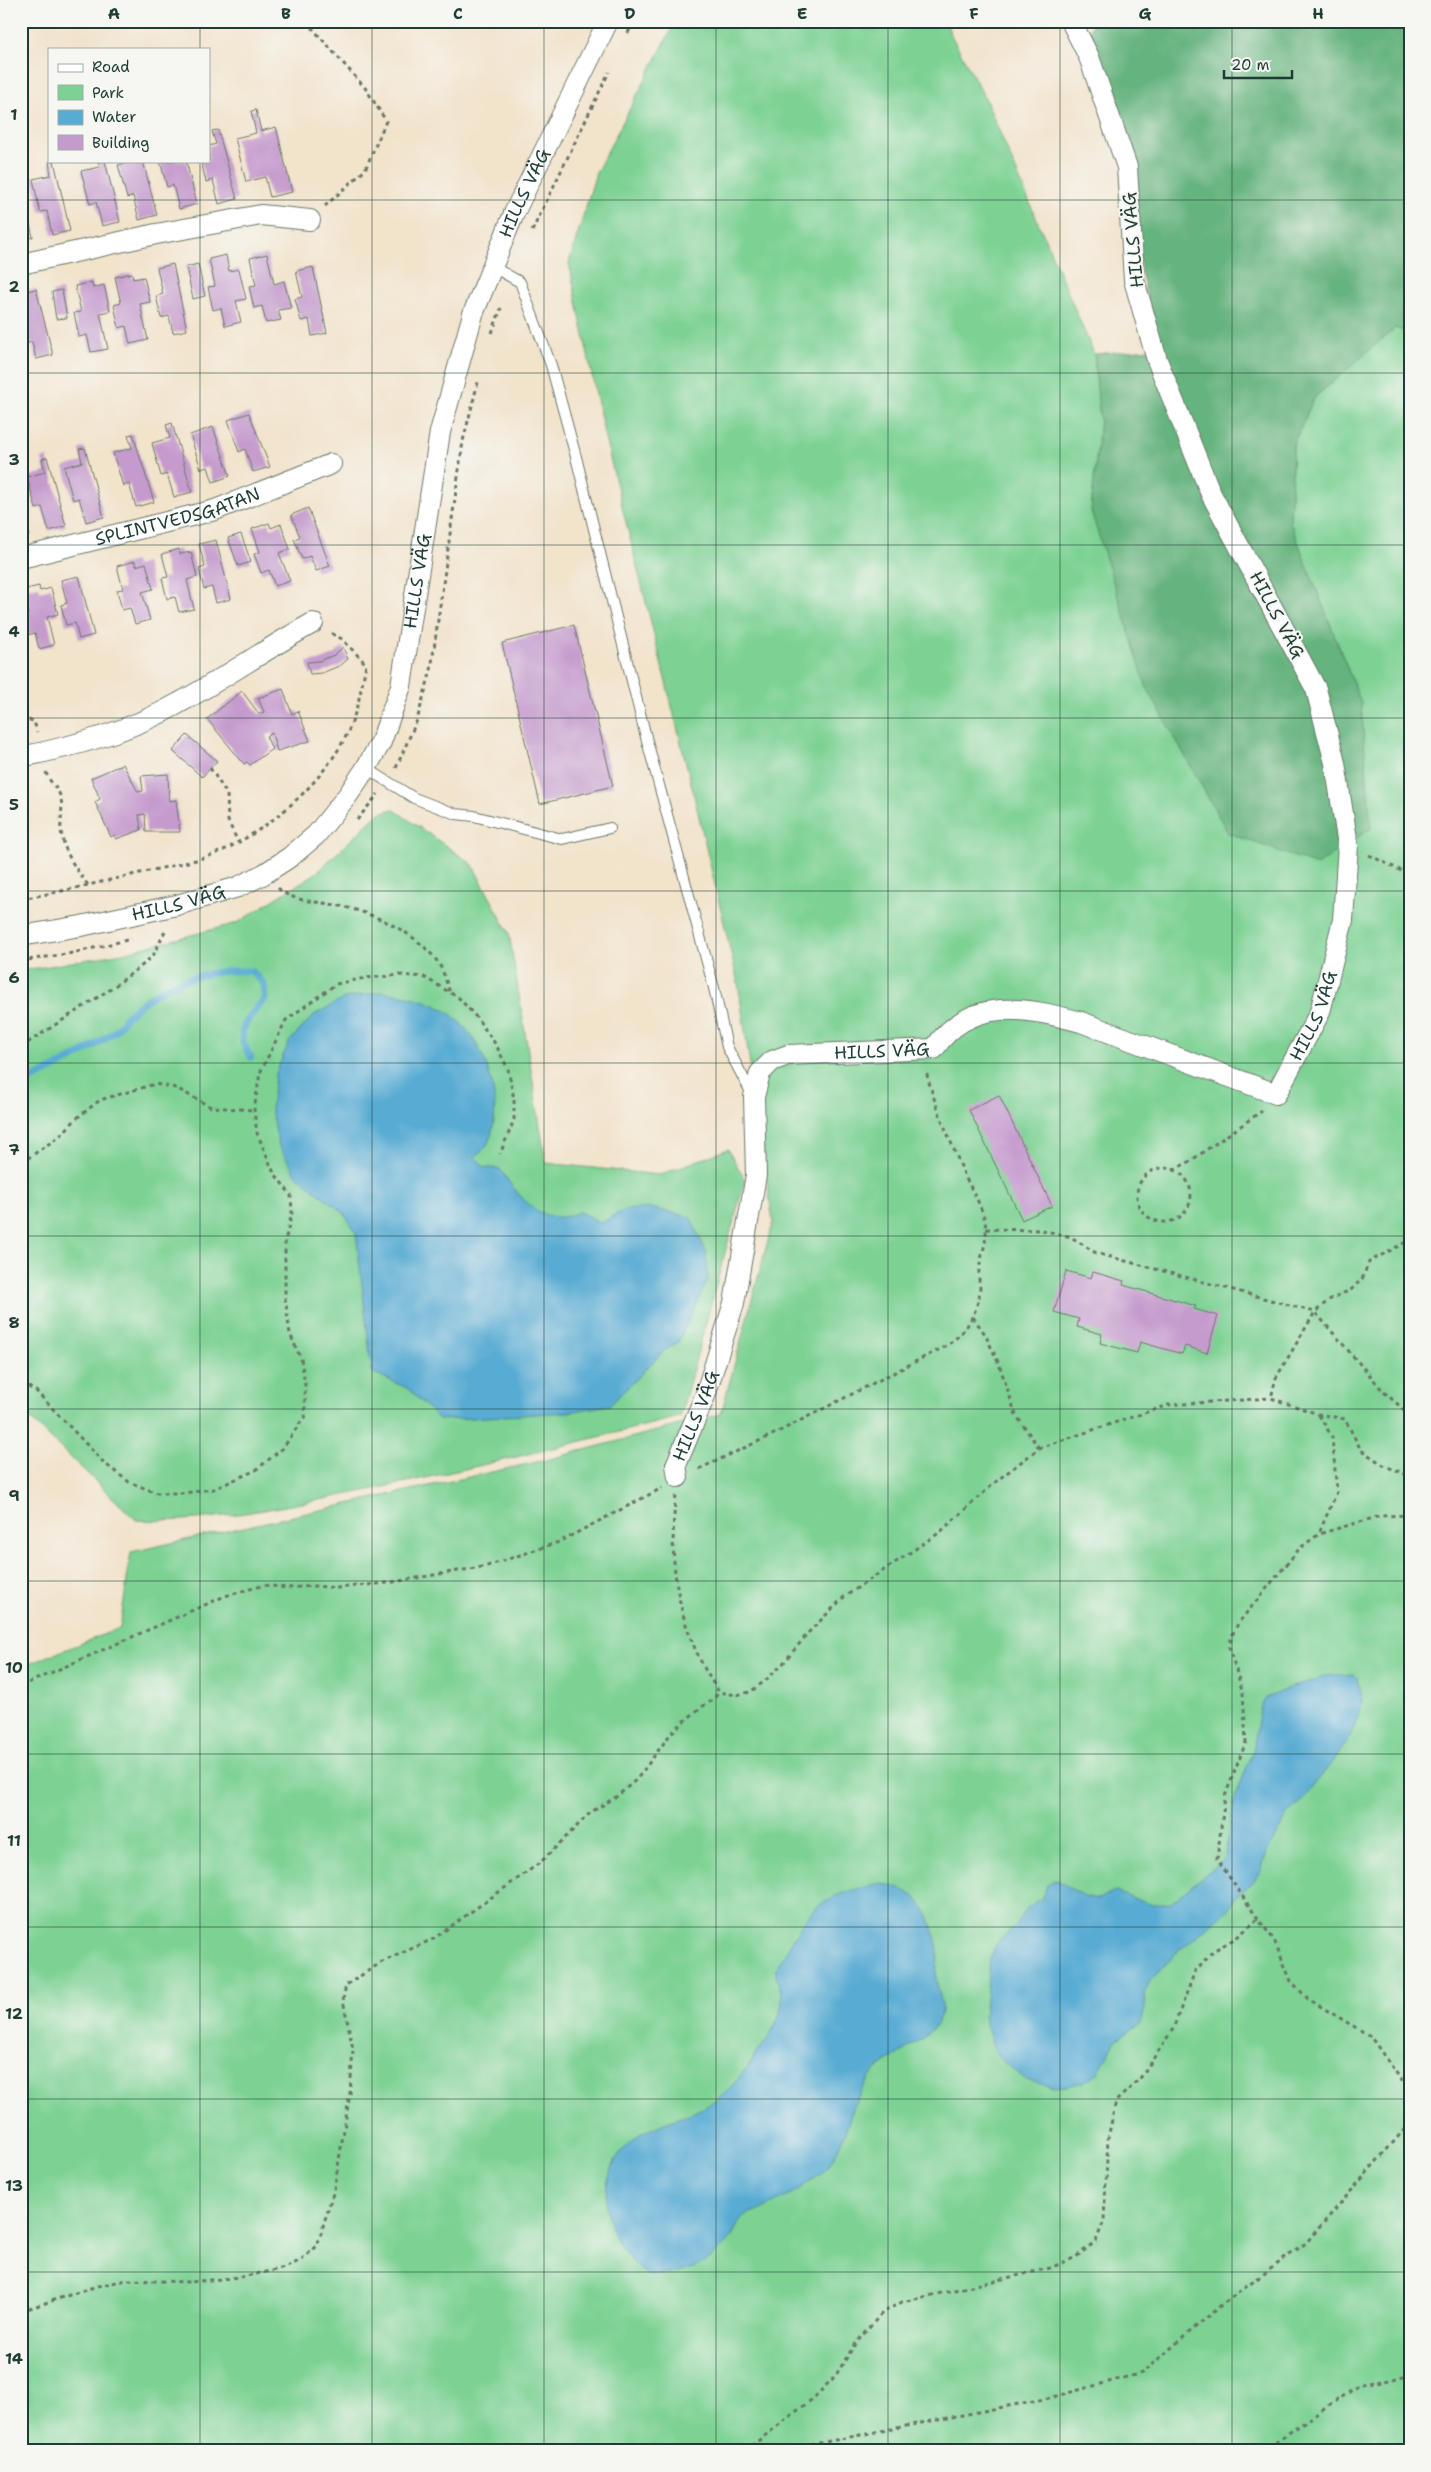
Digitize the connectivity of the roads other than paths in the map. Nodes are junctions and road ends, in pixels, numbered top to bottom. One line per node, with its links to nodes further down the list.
1 (608, 21): 5 (street, HILLS VÄG)
2 (1071, 21): 13 (street, HILLS VÄG)
3 (310, 220): 4 (street)
4 (21, 264)
5 (493, 267): 10 (street, HILLS VÄG); 13 (lane)
6 (331, 464): 7 (street, SPLINTVEDSGATAN)
7 (21, 558)
8 (313, 623): 9 (street)
9 (21, 757)
10 (366, 768): 11 (lane); 12 (street, HILLS VÄG)
11 (610, 828)
12 (21, 936)
13 (754, 1097): 14 (street, HILLS VÄG)
14 (678, 1477)

